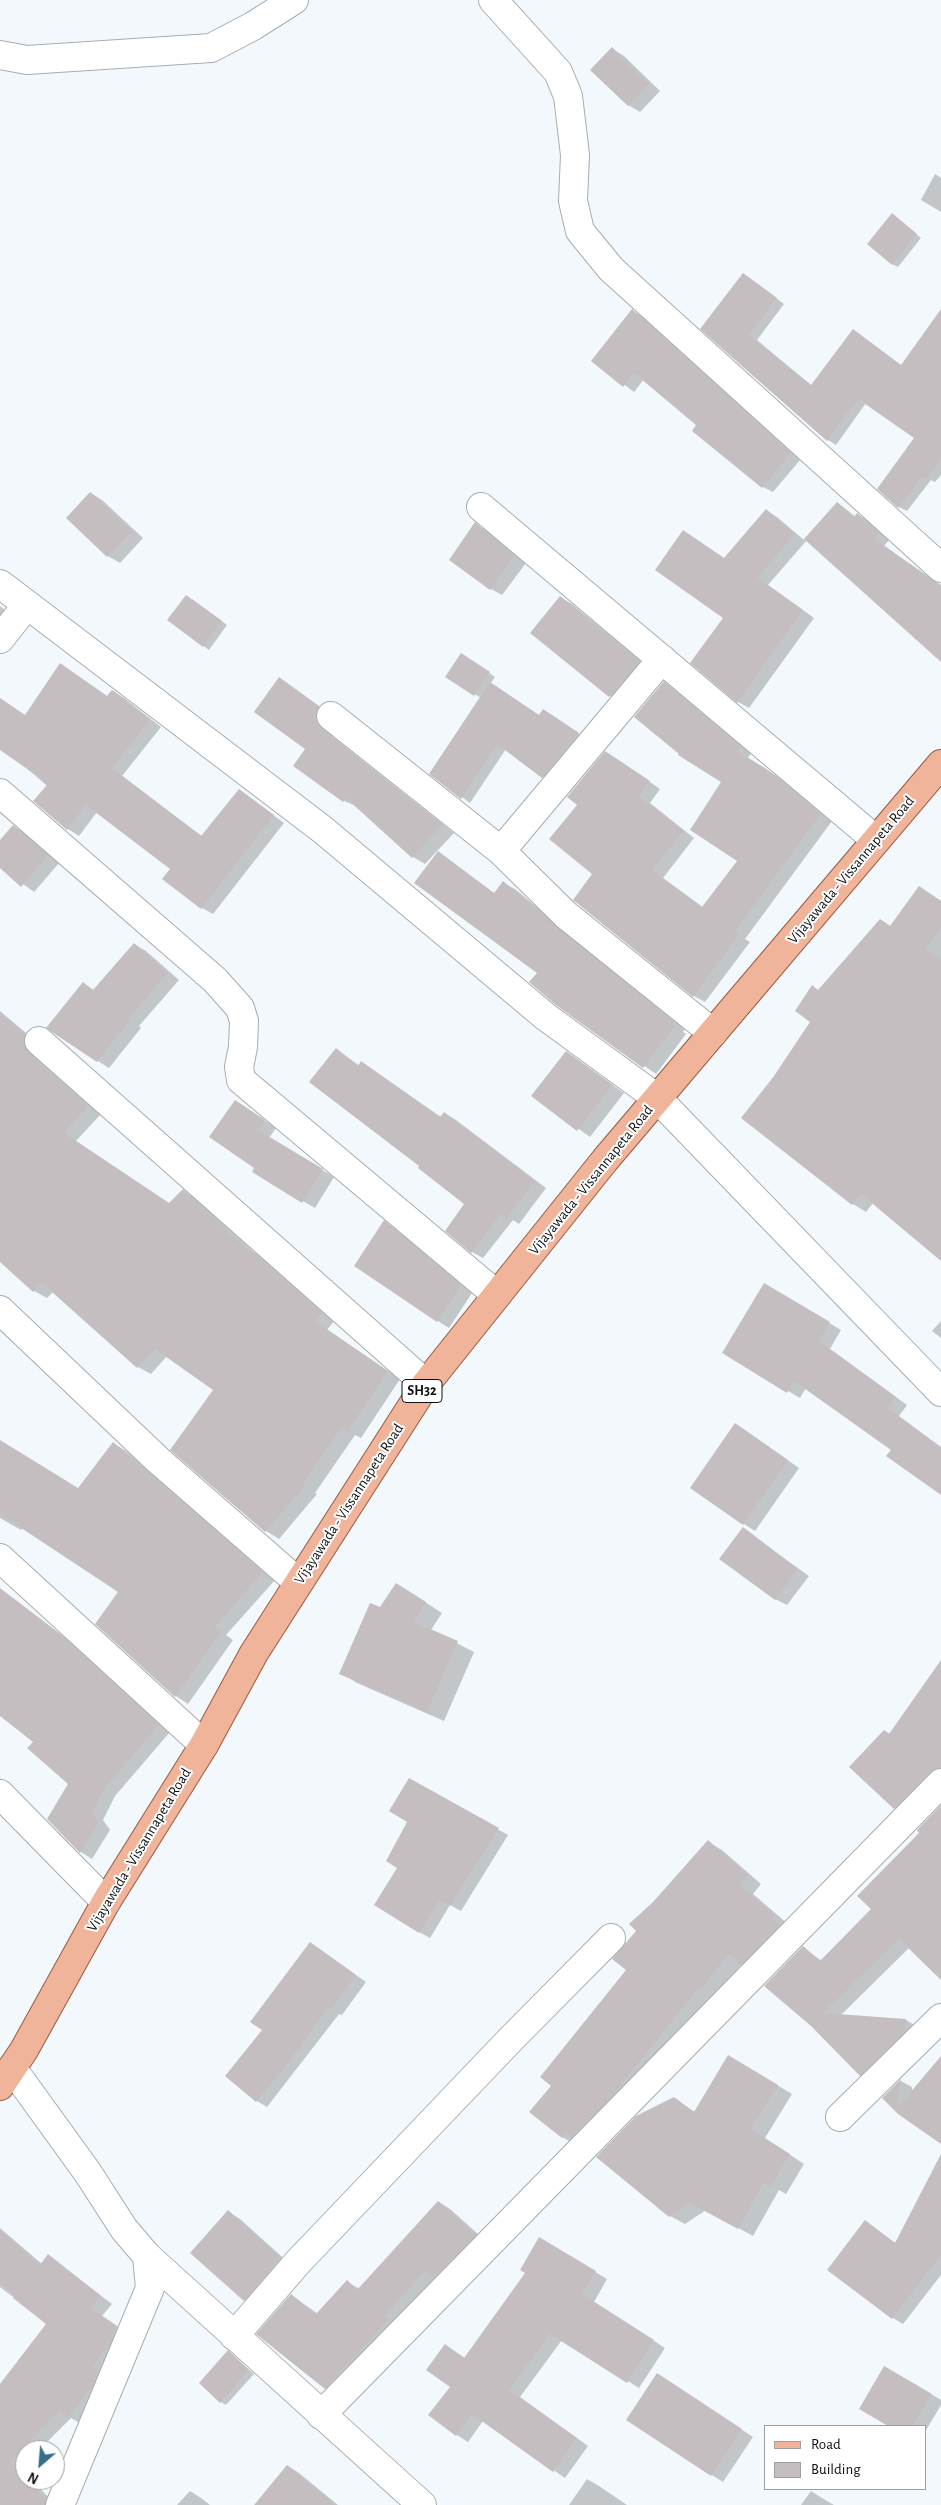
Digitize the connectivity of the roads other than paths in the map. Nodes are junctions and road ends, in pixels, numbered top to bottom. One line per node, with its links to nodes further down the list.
1 (294, 0): 3 (street)
2 (493, 0): 5 (street)
3 (0, 55)
4 (481, 507): 9 (street)
5 (941, 568)
6 (0, 584): 7 (street)
7 (26, 606): 8 (street); 17 (street)
8 (0, 639)
9 (662, 660): 13 (street); 14 (street)
10 (331, 716): 14 (street)
11 (940, 767): 13 (main road, Vijayawada - Vissannapeta Road / SH32)
12 (0, 793): 18 (street)
13 (876, 840): 15 (main road, Vijayawada - Vissannapeta Road / SH32)
14 (501, 851): 15 (street)
15 (713, 1033): 17 (main road, Vijayawada - Vissannapeta Road / SH32)
16 (39, 1041): 20 (street)
17 (658, 1098): 18 (main road, Vijayawada - Vissannapeta Road / SH32); 21 (street)
18 (497, 1295): 20 (main road, Vijayawada - Vissannapeta Road / SH32)
19 (0, 1310): 23 (street)
20 (426, 1384): 23 (main road, Vijayawada - Vissannapeta Road / SH32)
21 (941, 1392)
22 (0, 1558): 24 (street)
23 (298, 1582): 24 (main road, Vijayawada - Vissannapeta Road / SH32)
24 (204, 1745): 27 (main road, Vijayawada - Vissannapeta Road / SH32)
25 (941, 1783): 34 (street)
26 (0, 1794): 27 (street)
27 (106, 1902): 30 (main road, Vijayawada - Vissannapeta Road / SH32)
28 (611, 1938): 33 (street)
29 (941, 2018): 31 (street)
30 (6, 2077): 32 (street)
31 (840, 2117)
32 (147, 2256): 33 (street); 35 (street)
33 (234, 2336): 34 (street)
34 (321, 2415): 36 (street)
35 (60, 2505)
36 (422, 2505)

